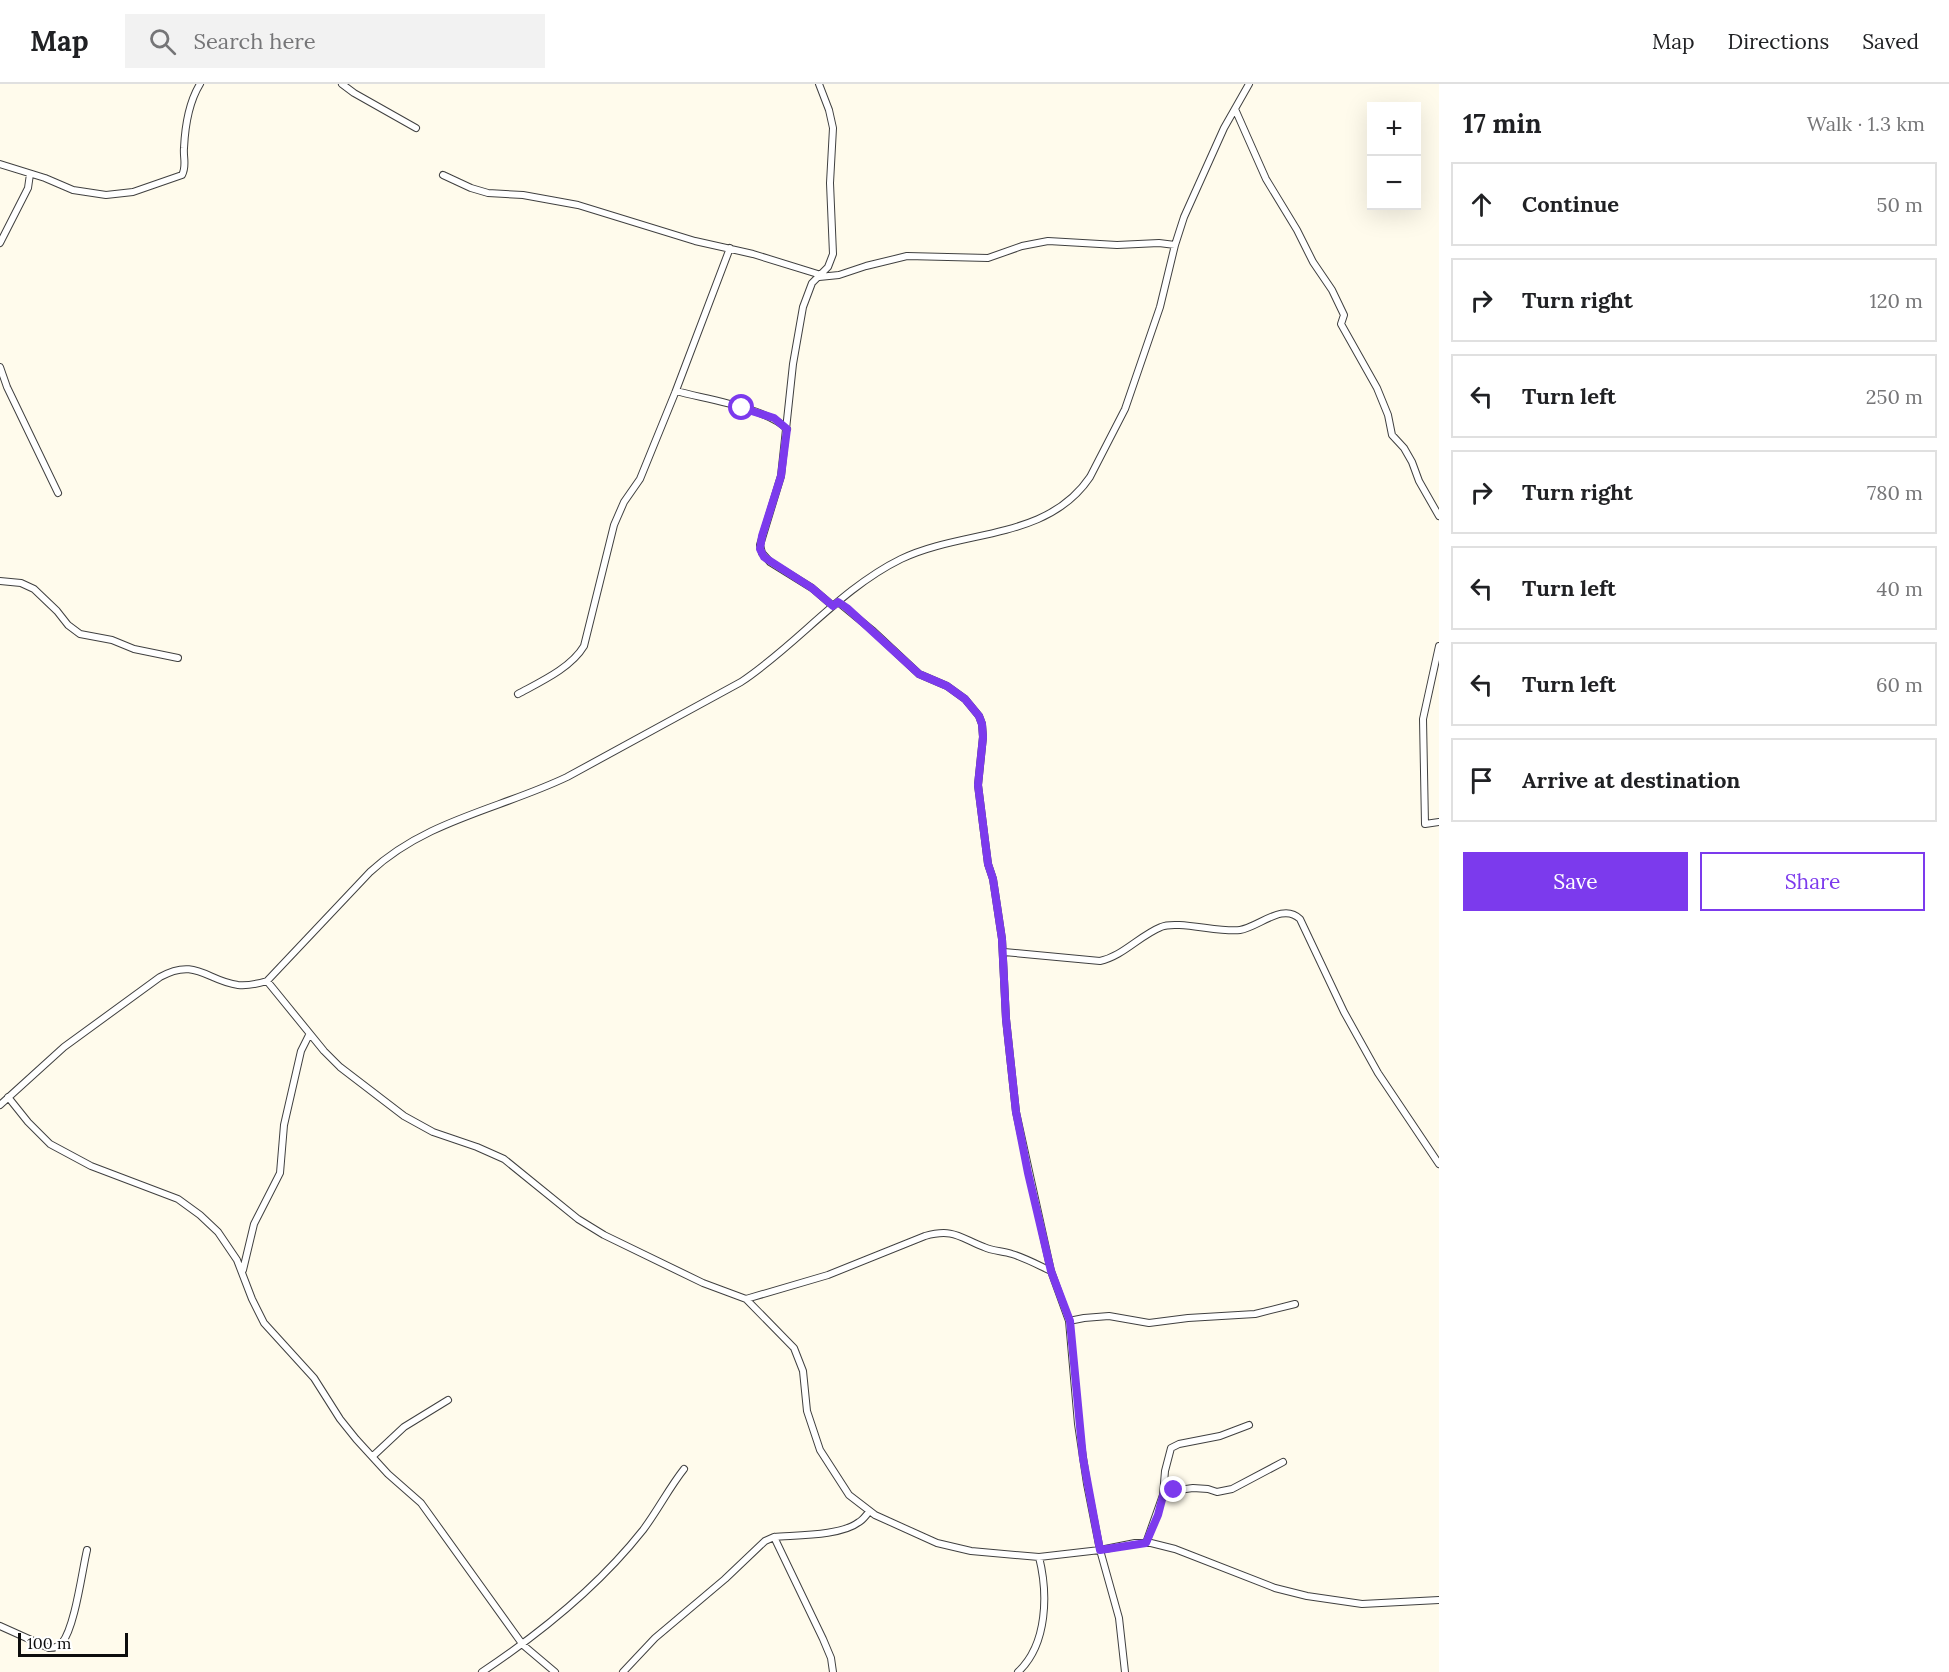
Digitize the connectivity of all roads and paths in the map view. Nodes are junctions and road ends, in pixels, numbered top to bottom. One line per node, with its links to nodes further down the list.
1 (200, 84): 8 (street)
2 (342, 84): 6 (street)
3 (819, 84): 13 (street)
4 (1249, 84): 5 (street)
5 (1234, 109): 11 (street); 18 (street)
6 (416, 128)
7 (0, 164): 8 (street)
8 (30, 174): 10 (street)
9 (443, 175): 12 (street)
10 (0, 243)
11 (1175, 245): 13 (street); 20 (street)
12 (730, 248): 13 (street); 15 (street)
13 (819, 276): 16 (street)
14 (0, 367): 17 (street)
15 (676, 391): 16 (street); 23 (street)
16 (787, 429): 20 (street)
17 (58, 493)
18 (1439, 516)
19 (0, 581): 22 (street)
20 (836, 604): 25 (street); 26 (street)
21 (1439, 646): 24 (street)
22 (178, 658)
23 (518, 694)
24 (1439, 822)
25 (1004, 952): 30 (street); 31 (street)
26 (267, 981): 27 (street); 28 (street)
27 (309, 1035): 32 (street); 33 (street)
28 (8, 1097): 29 (street); 32 (street)
29 (0, 1105)
30 (1439, 1164)
31 (1051, 1271): 33 (street); 35 (street)
32 (242, 1274): 38 (street)
33 (746, 1299): 42 (street)
34 (1295, 1304): 35 (street)
35 (1070, 1321): 46 (street)
36 (448, 1400): 38 (street)
37 (1249, 1425): 41 (street)
38 (373, 1456): 50 (street)
39 (1283, 1462): 41 (street)
40 (684, 1468): 50 (street)
41 (1164, 1492): 44 (street)
42 (869, 1512): 43 (street); 47 (street)
43 (774, 1537): 53 (street); 54 (street)
44 (1146, 1543): 46 (street); 48 (street)
45 (87, 1550): 49 (street)
46 (1100, 1550): 47 (street); 56 (street)
47 (1039, 1557): 55 (street)
48 (1439, 1600)
49 (0, 1626)
50 (523, 1645): 51 (street); 52 (street)
51 (482, 1672)
52 (555, 1672)
53 (623, 1672)
54 (833, 1672)
55 (1018, 1672)
56 (1125, 1672)

